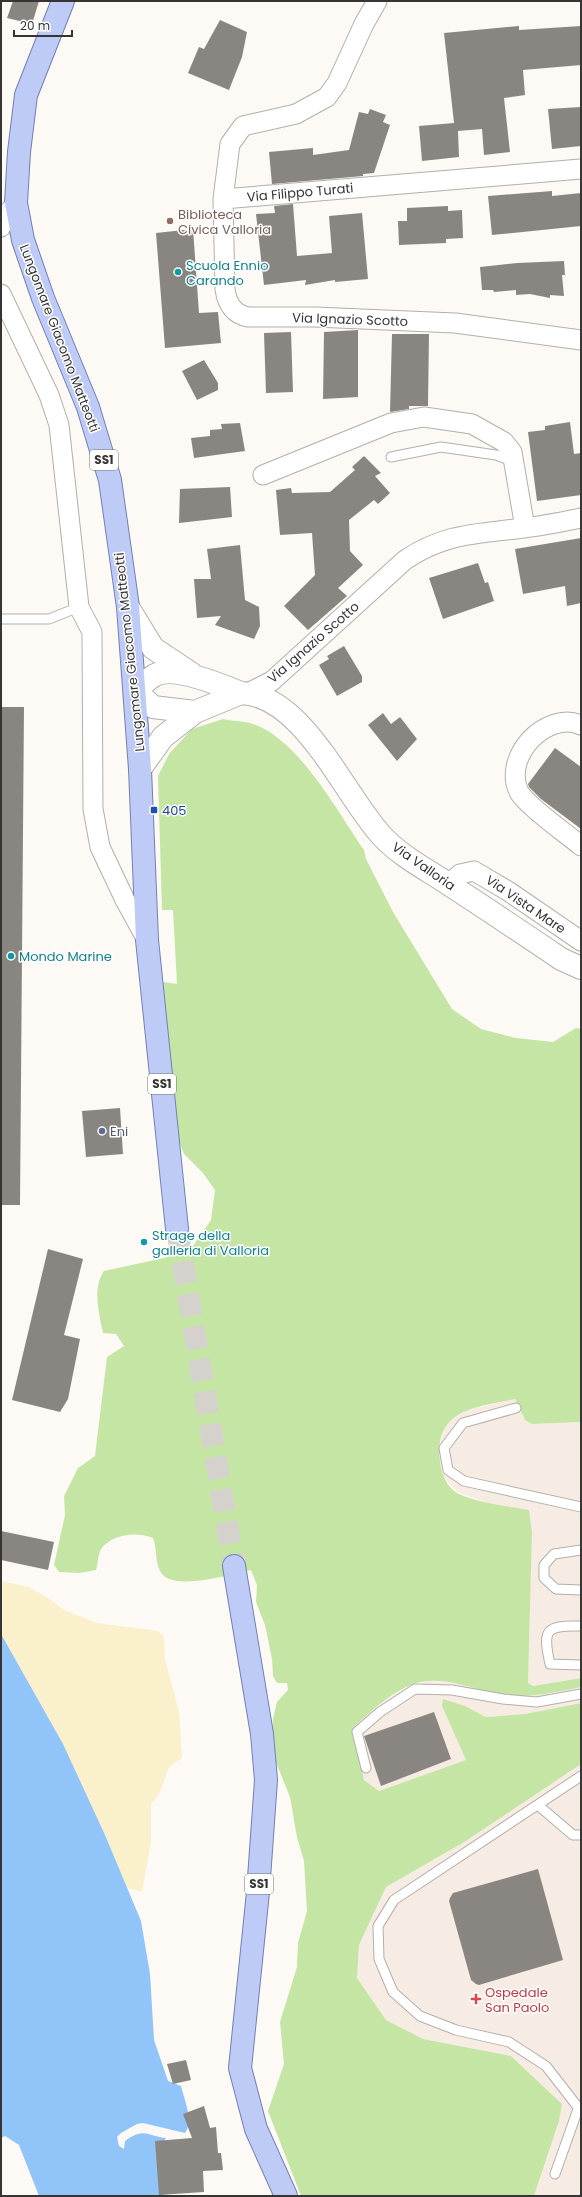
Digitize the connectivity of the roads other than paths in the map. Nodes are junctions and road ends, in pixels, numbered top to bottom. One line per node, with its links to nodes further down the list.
1 (63, 1): 5 (main road, Lungomare Giacomo Matteotti / SS1)
2 (377, 1): 4 (street)
3 (581, 169): 4 (street, Via Filippo Turati)
4 (223, 199): 8 (street, Via Ignazio Scotto)
5 (16, 203): 6 (street); 15 (main road, Lungomare Giacomo Matteotti / SS1)
6 (1, 227)
7 (1, 294): 14 (street)
8 (581, 340)
9 (391, 457): 10 (lane)
10 (515, 462): 11 (street); 13 (street)
11 (263, 475)
12 (581, 518): 13 (street, Via Ignazio Scotto)
13 (526, 528): 19 (street, Via Ignazio Scotto)
14 (79, 607): 16 (lane); 25 (street)
15 (128, 607): 17 (street); 18 (main road, Lungomare Giacomo Matteotti / SS1)
16 (1, 619)
17 (195, 676): 18 (street); 19 (street, Via Valloria)
18 (135, 690): 20 (street); 22 (main road, Lungomare Giacomo Matteotti / SS1)
19 (244, 693): 20 (street); 24 (street, Via Valloria)
20 (195, 712): 22 (street)
21 (581, 726): 23 (street)
22 (140, 769): 25 (main road, Lungomare Giacomo Matteotti / SS1)
23 (581, 846)
24 (449, 884): 26 (street, Via Vista Mare); 27 (street, Via Valloria)
25 (147, 940): 28 (main road, Lungomare Giacomo Matteotti / SS1)
26 (581, 941)
27 (581, 968)
28 (177, 1229)
29 (516, 1408): 30 (lane)
30 (581, 1507)
31 (581, 1550): 33 (lane)
32 (234, 1566): 43 (main road, SS1)
33 (581, 1590)
34 (581, 1626): 35 (lane)
35 (581, 1665)
36 (581, 1694): 37 (lane)
37 (366, 1768)
38 (581, 1776): 39 (lane)
39 (538, 1806): 40 (lane); 41 (lane)
40 (581, 1835)
41 (579, 2110): 42 (lane)
42 (555, 2174)
43 (286, 2196)

